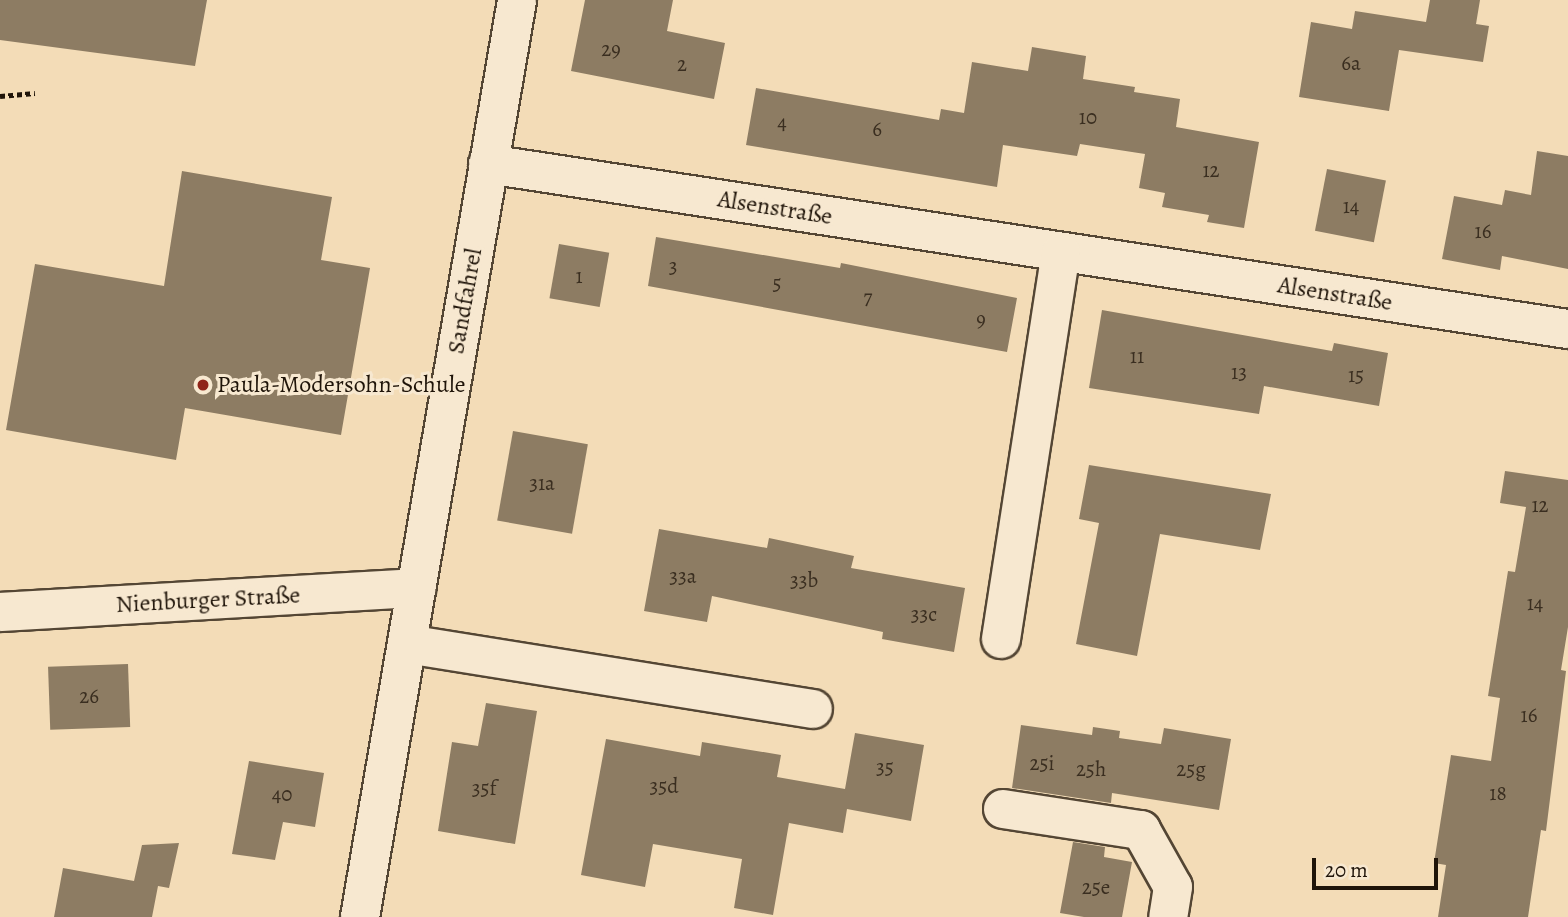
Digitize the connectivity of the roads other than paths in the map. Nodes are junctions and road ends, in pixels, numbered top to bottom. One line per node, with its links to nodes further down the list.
1 (517, 0): 2 (street, Sandfahrel)
2 (488, 164): 3 (street, Alsenstraße); 5 (street, Sandfahrel)
3 (1061, 253): 4 (street, Alsenstraße); 7 (street)
4 (1568, 329)
5 (416, 588): 6 (street, Nienburger Straße); 8 (street, Sandfahrel)
6 (0, 612)
7 (1001, 639)
8 (407, 644): 9 (street); 11 (street, Sandfahrel)
9 (813, 709)
10 (1003, 809): 12 (street)
11 (360, 917)
12 (1168, 917)

